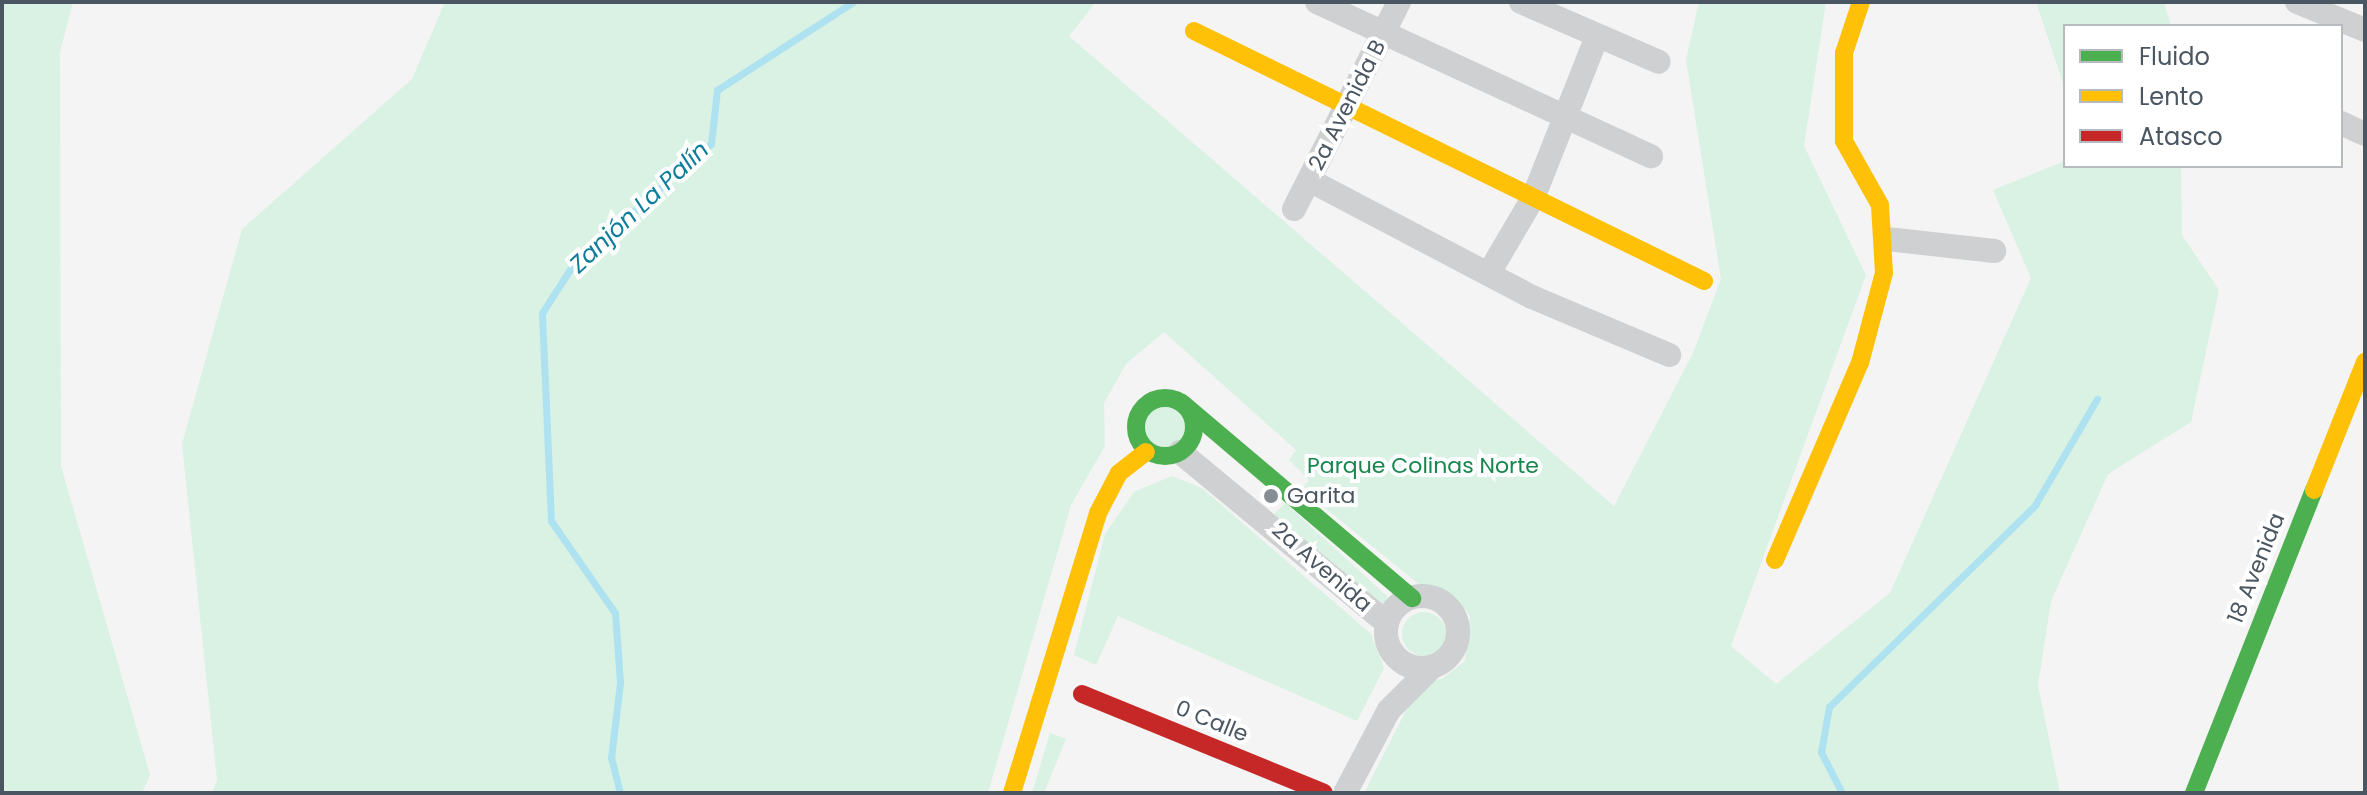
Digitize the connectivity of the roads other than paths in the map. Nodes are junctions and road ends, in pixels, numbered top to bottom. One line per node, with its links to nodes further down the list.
1 (1317, 2): 8 (street)
2 (1399, 2): 8 (street, 2a Avenida B)
3 (1521, 2): 9 (street)
4 (1861, 2): 19 (street)
5 (2297, 2): 6 (street)
6 (2365, 30)
7 (1194, 31): 11 (street)
8 (1383, 34): 11 (street, 2a Avenida B); 12 (street)
9 (1596, 39): 10 (street); 12 (street)
10 (1659, 62)
11 (1346, 107): 16 (street, 2a Avenida B); 17 (street)
12 (1568, 119): 15 (street); 17 (street)
13 (2343, 124): 14 (street)
14 (2365, 134)
15 (1651, 156)
16 (1309, 180): 18 (street, 2a Avenida B); 21 (street)
17 (1533, 198): 21 (street); 22 (street)
18 (1294, 209)
19 (1887, 239): 20 (street); 30 (street)
20 (1994, 251)
21 (1489, 273): 23 (street)
22 (1704, 281)
23 (1669, 355)
24 (2365, 362): 40 (street, 18 Avenida)
25 (1182, 403): 26 (street); 27 (street); 28 (street, 2a Avenida)
26 (1146, 452): 27 (street); 37 (street)
27 (1180, 452): 29 (street, 2a Avenida)
28 (1260, 467): 29 (street); 31 (street, 2a Avenida)
29 (1238, 496): 32 (street, 2a Avenida)
30 (1775, 560)
31 (1412, 598): 32 (street); 34 (street)
32 (1387, 623): 33 (street)
33 (1390, 650): 34 (street); 36 (street)
34 (1432, 667): 36 (street)
35 (1082, 694): 38 (street, 0 Calle)
36 (1389, 710): 39 (street)
37 (1012, 793)
38 (1324, 793)
39 (1345, 793)
40 (2194, 793)

